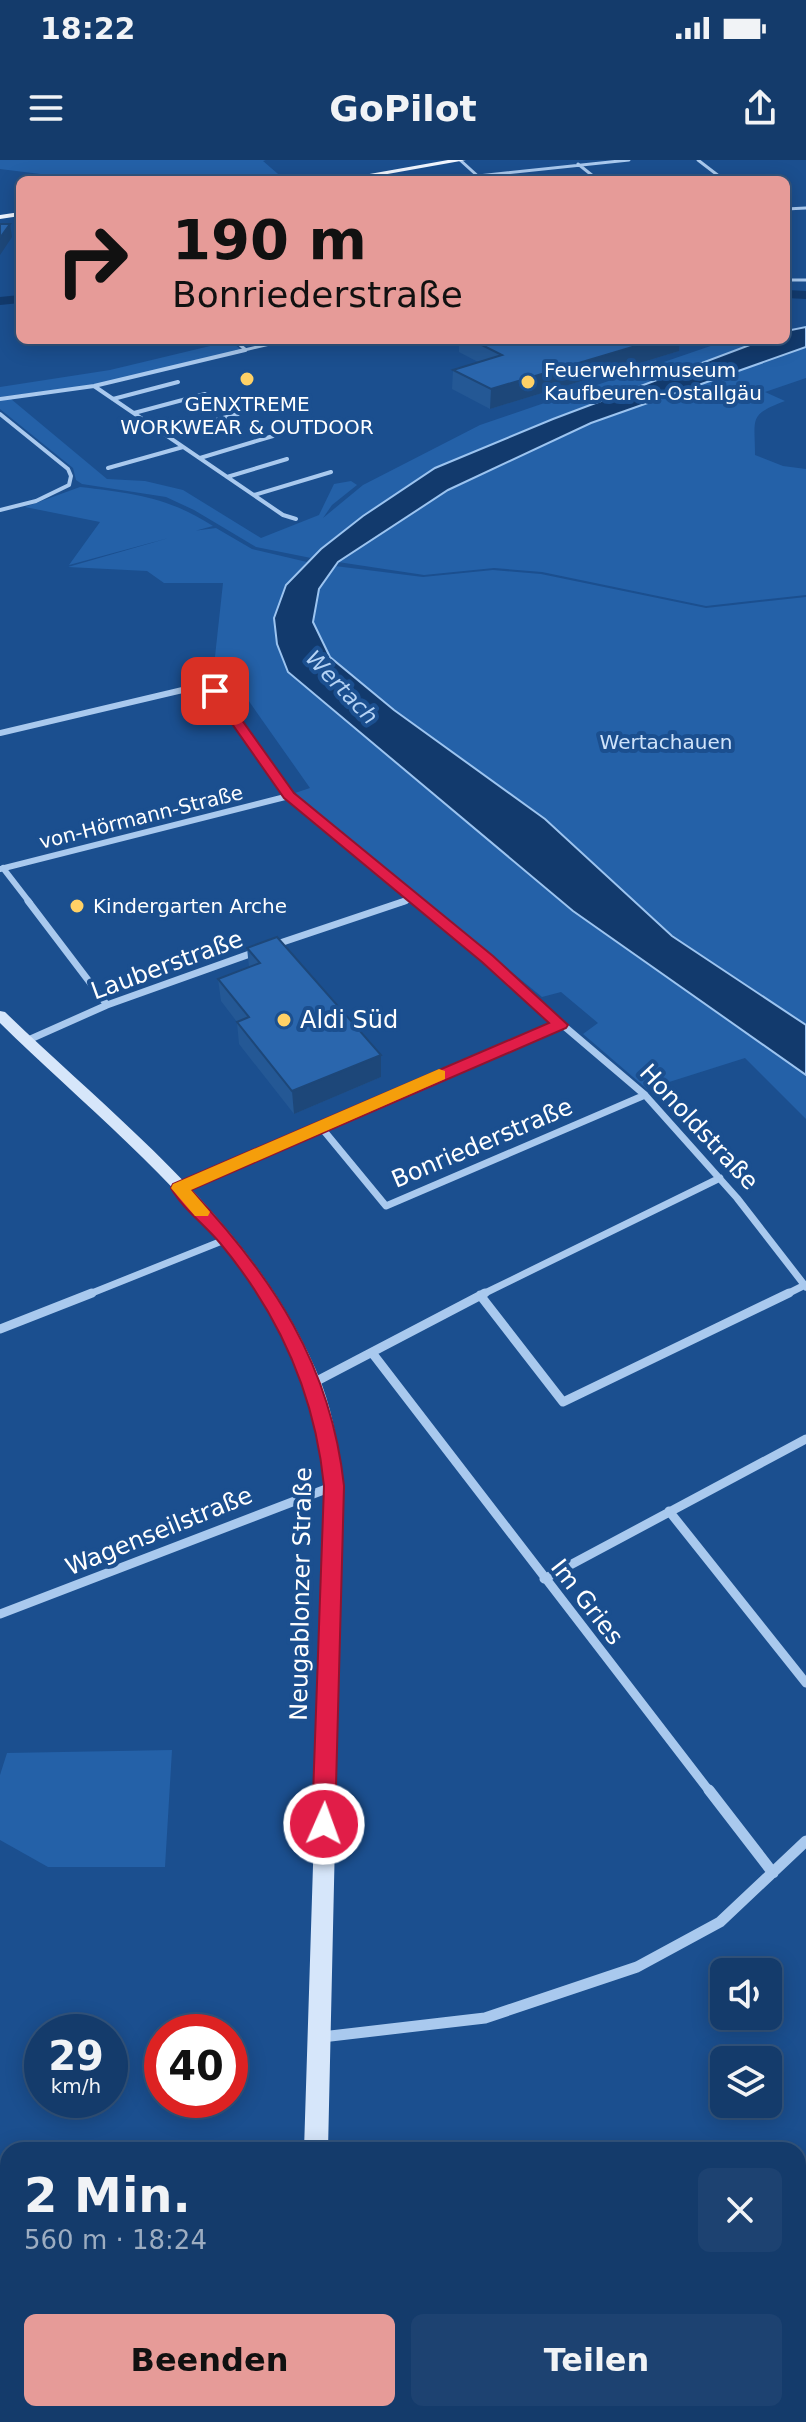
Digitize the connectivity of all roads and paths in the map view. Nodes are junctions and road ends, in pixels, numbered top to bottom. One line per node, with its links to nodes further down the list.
1 (461, 160): 5 (main road); 6 (street)
2 (629, 160): 4 (street)
3 (698, 160): 9 (street)
4 (578, 164): 7 (street); 8 (street)
5 (364, 176)
6 (478, 176)
7 (494, 176)
8 (593, 176)
9 (719, 176)
10 (239, 344): 12 (street)
11 (271, 344): 12 (street)
12 (246, 350): 14 (street)
13 (178, 382): 17 (street)
14 (94, 386): 16 (street); 17 (street)
15 (205, 394): 18 (street)
16 (0, 399)
17 (113, 399): 18 (street)
18 (134, 413): 21 (street)
19 (0, 414): 30 (street)
20 (238, 414): 21 (street)
21 (164, 434): 23 (street)
22 (273, 436): 24 (street)
23 (183, 447): 24 (street); 26 (street)
24 (200, 458): 28 (street)
25 (287, 459): 28 (street)
26 (108, 468)
27 (331, 472): 29 (street)
28 (227, 477): 29 (street)
29 (254, 495): 31 (street)
30 (0, 510)
31 (296, 519)
32 (0, 733): 33 (street, Honoldstraße)
33 (289, 796): 34 (street, von-Hörmann-Straße); 35 (street, Honoldstraße)
34 (1, 869): 36 (street)
35 (414, 898): 36 (street, Lauberstraße); 38 (street, Honoldstraße)
36 (107, 1005): 39 (street, Lauberstraße)
37 (0, 1015): 39 (street, Neugablonzer Straße)
38 (560, 1025): 40 (street, Honoldstraße); 41 (street)
39 (26, 1041): 43 (street, Neugablonzer Straße)
40 (645, 1095): 41 (street, Bonriederstraße); 42 (street, Honoldstraße)
41 (320, 1126): 43 (street)
42 (720, 1178): 45 (street, Honoldstraße); 46 (street)
43 (179, 1188): 44 (street, Neugablonzer Straße)
44 (227, 1239): 47 (street); 49 (street, Neugablonzer Straße)
45 (805, 1286): 46 (street)
46 (480, 1295): 48 (street)
47 (0, 1329)
48 (373, 1354): 49 (street); 53 (street, Im Gries)
49 (313, 1383): 51 (street, Neugablonzer Straße)
50 (806, 1439): 52 (street)
51 (334, 1486): 54 (street, Wagenseilstraße); 58 (street, Neugablonzer Straße)
52 (669, 1511): 53 (street); 55 (street)
53 (544, 1579): 57 (street, Im Gries)
54 (0, 1614)
55 (806, 1683)
56 (806, 1841): 57 (street)
57 (773, 1873): 58 (street)
58 (317, 2038): 59 (street, Neugablonzer Straße)
59 (316, 2142)

